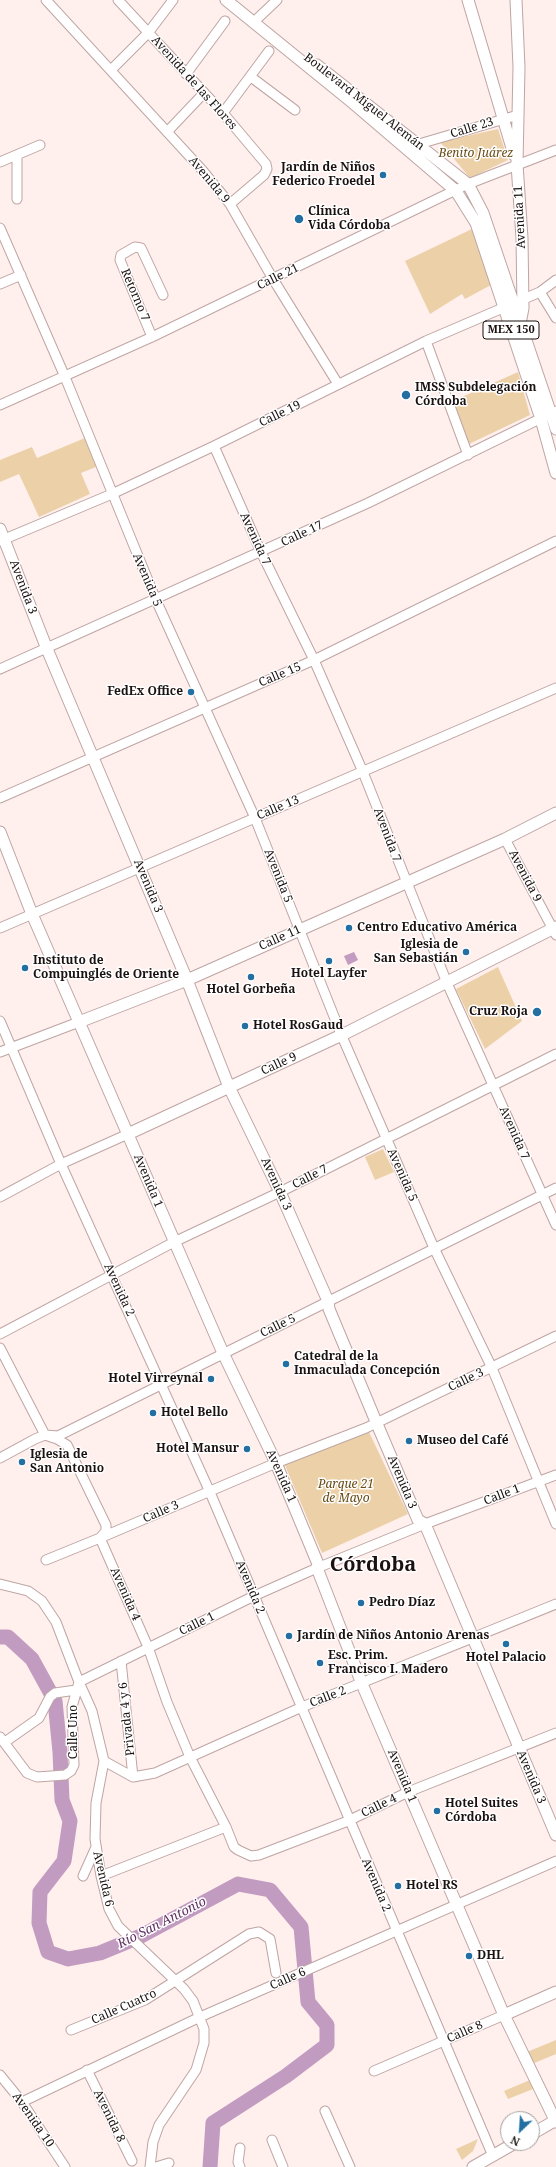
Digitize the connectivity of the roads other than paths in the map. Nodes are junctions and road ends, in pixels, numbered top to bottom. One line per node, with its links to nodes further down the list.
1 (47, 0): 13 (street, Avenida 9)
2 (118, 0): 11 (street, Avenida de las Flores)
3 (173, 0): 11 (street)
4 (226, 0): 17 (main road, Boulevard Miguel Alemán / MEX 150)
5 (238, 0): 9 (main road, Boulevard Miguel Alemán / MEX 150)
6 (277, 0): 9 (street)
7 (468, 0): 21 (main road)
8 (516, 0): 20 (main road, Avenida 11)
9 (258, 18): 17 (main road, Boulevard Miguel Alemán / MEX 150)
10 (225, 21): 14 (street)
11 (148, 33): 13 (street); 14 (street, Avenida de las Flores)
12 (269, 51): 15 (street)
13 (111, 70): 22 (street, Avenida 9)
14 (186, 74): 16 (street, Avenida de las Flores)
15 (251, 76): 18 (street); 19 (street)
16 (204, 93): 19 (street, Avenida de las Flores); 22 (street)
17 (356, 100): 23 (main road, Boulevard Miguel Alemán / MEX 150); 30 (main road, Boulevard Miguel Alemán / MEX 150)
18 (295, 110)
19 (223, 113): 32 (street, Avenida de las Flores)
20 (518, 115): 21 (street, Calle 23); 28 (main road, Avenida 11)
21 (503, 118): 23 (street, Calle 23); 28 (main road)
22 (167, 132): 32 (street, Avenida 9)
23 (419, 144): 29 (main road, Boulevard Miguel Alemán / MEX 150)
24 (40, 145): 26 (street)
25 (556, 150): 28 (street, Calle 21)
26 (17, 155): 27 (street); 31 (street)
27 (0, 162)
28 (517, 164): 29 (street, Calle 21); 40 (main road, Avenida 11)
29 (468, 184): 30 (street, Calle 21); 40 (main road, Boulevard Miguel Alemán / MEX 150)
30 (456, 191): 35 (street, Calle 21); 40 (main road, Avenida 11 / MEX 150)
31 (17, 199)
32 (230, 204): 35 (street, Avenida 9)
33 (0, 228): 34 (street, Avenida 5)
34 (21, 275): 37 (street); 46 (street, Avenida 5)
35 (273, 279): 43 (street, Calle 21); 47 (street, Avenida 9)
36 (556, 280): 38 (street, Calle 19)
37 (0, 284)
38 (540, 292): 40 (street, Calle 19); 41 (street)
39 (163, 295): 43 (street, Retorno 7)
40 (513, 304): 42 (main road, Boulevard Miguel Alemán / MEX 150); 44 (street, Calle 19); 45 (main road, Avenida 11 / MEX 150)
41 (556, 318)
42 (520, 324): 45 (main road, Avenida 11 / MEX 150)
43 (152, 337): 46 (street, Calle 21)
44 (426, 341): 47 (street, Calle 19); 53 (street)
45 (527, 359): 49 (main road, Avenida 11 / MEX 150); 50 (main road, Avenida 11 / MEX 150)
46 (65, 377): 48 (street, Calle 21); 55 (street, Avenida 5)
47 (338, 384): 52 (street, Calle 19)
48 (0, 406)
49 (554, 412): 50 (street, Calle 17); 51 (main road, Avenida 11 / MEX 150)
50 (541, 419): 53 (street, Calle 17); 54 (main road, Avenida 11 / MEX 150)
51 (556, 429)
52 (214, 446): 55 (street, Calle 19); 59 (street, Avenida 7)
53 (468, 455): 59 (street, Calle 17)
54 (556, 473)
55 (112, 494): 57 (street, Calle 19); 60 (street, Avenida 5)
56 (0, 529): 57 (main road, Avenida 3)
57 (2, 540): 61 (main road, Avenida 3)
58 (556, 541): 62 (street, Calle 15)
59 (261, 552): 60 (street, Calle 17); 62 (street, Avenida 7)
60 (156, 600): 61 (street, Calle 17); 65 (street, Avenida 5)
61 (47, 649): 63 (street, Calle 17); 66 (main road, Avenida 3)
62 (314, 660): 65 (street, Calle 15); 67 (street, Avenida 7)
63 (0, 669)
64 (556, 688): 67 (street, Calle 13)
65 (205, 707): 66 (street, Calle 15); 70 (street, Avenida 5)
66 (93, 757): 68 (street, Calle 15); 73 (main road, Avenida 3)
67 (363, 772): 70 (street, Calle 13); 74 (street, Avenida 7)
68 (0, 798)
69 (556, 813): 72 (main road, Calle 11)
70 (255, 818): 73 (street, Calle 13); 77 (street, Avenida 5)
71 (0, 832): 75 (main road, Avenida 1)
72 (505, 839): 74 (main road, Calle 11); 78 (street, Avenida 9)
73 (139, 867): 75 (street, Calle 13); 79 (main road, Avenida 3)
74 (406, 882): 77 (main road, Calle 11); 80 (street, Avenida 7)
75 (32, 914): 76 (street, Calle 13); 82 (main road, Avenida 1)
76 (0, 928)
77 (299, 929): 79 (main road, Calle 11); 83 (street, Avenida 5)
78 (555, 930): 80 (main road, Calle 9)
79 (187, 980): 82 (main road, Calle 11); 88 (main road, Avenida 3)
80 (447, 983): 83 (main road, Calle 9); 87 (street, Avenida 7)
81 (0, 1021): 84 (street, Avenida 2)
82 (79, 1022): 84 (street, Calle 11); 89 (main road, Avenida 1)
83 (341, 1034): 88 (main road, Calle 9); 90 (street, Avenida 5)
84 (10, 1048): 85 (street, Calle 11); 91 (street, Avenida 2)
85 (0, 1052)
86 (556, 1054): 87 (street, Calle 7)
87 (493, 1085): 90 (street, Calle 7); 94 (street, Avenida 7)
88 (229, 1087): 89 (main road, Calle 9); 93 (main road, Avenida 3)
89 (128, 1134): 91 (street, Calle 9); 97 (main road, Avenida 1)
90 (386, 1138): 93 (street, Calle 7); 98 (street, Avenida 5)
91 (61, 1164): 95 (street, Calle 9); 99 (street, Avenida 2)
92 (556, 1188): 94 (street, Calle 5)
93 (280, 1192): 97 (street, Calle 7); 100 (main road, Avenida 3)
94 (542, 1195): 96 (street, Avenida 7); 98 (street, Calle 5)
95 (0, 1197)
96 (556, 1225)
97 (174, 1242): 99 (street, Calle 7); 104 (main road, Avenida 1)
98 (434, 1248): 100 (street, Calle 5); 105 (street, Avenida 5)
99 (111, 1274): 101 (street, Calle 7); 106 (street, Avenida 2)
100 (328, 1301): 104 (street, Calle 5); 107 (main road, Avenida 3)
101 (0, 1334)
102 (556, 1336): 105 (street, Calle 3)
103 (0, 1348): 108 (street)
104 (223, 1353): 106 (street, Calle 5); 110 (main road, Avenida 1)
105 (492, 1368): 107 (street, Calle 3); 112 (street, Avenida 5)
106 (161, 1383): 108 (street, Calle 5); 113 (street, Avenida 2)
107 (377, 1424): 110 (street, Calle 3); 114 (main road, Avenida 3)
108 (45, 1435): 109 (street, Calle 5); 116 (street)
109 (0, 1458)
110 (276, 1463): 113 (street, Calle 3); 118 (main road, Avenida 1)
111 (556, 1475): 112 (street, Calle 1)
112 (539, 1482): 114 (street, Calle 1); 115 (street, Avenida 5)
113 (209, 1490): 116 (street, Calle 3); 120 (street, Avenida 2)
114 (425, 1524): 118 (street, Calle 1); 122 (main road, Avenida 3)
115 (556, 1524)
116 (100, 1538): 117 (street, Calle 3); 123 (street, Avenida 4)
117 (46, 1560)
118 (317, 1568): 120 (street, Calle 1); 125 (main road, Avenida 1)
119 (0, 1584): 126 (street, Avenida 6)
120 (254, 1596): 123 (street, Calle 1); 127 (street, Avenida 2)
121 (556, 1604): 122 (street, Calle 2)
122 (472, 1637): 125 (street, Calle 2); 130 (main road, Avenida 3)
123 (148, 1647): 124 (street, Calle 1); 131 (street, Avenida 4)
124 (121, 1661): 126 (street, Calle 1); 133 (street, Privada 4 y 6)
125 (362, 1684): 127 (street, Calle 2); 134 (main road, Avenida 1)
126 (77, 1686): 129 (street, Calle 1); 129 (street, Calle Uno); 132 (street, Avenida 6)
127 (302, 1707): 131 (street, Calle 2); 135 (street, Avenida 2)
128 (556, 1733): 130 (street, Calle 4)
129 (2, 1740)
130 (519, 1749): 134 (street, Calle 4); 137 (main road, Avenida 3)
131 (190, 1757): 133 (street, Calle 2); 136 (street, Avenida 4)
132 (104, 1761): 133 (street); 138 (street, Avenida 6)
133 (133, 1777)
134 (408, 1792): 135 (street, Calle 4); 143 (main road, Avenida 1)
135 (348, 1821): 139 (street, Calle 4); 144 (street, Avenida 2)
136 (226, 1827): 139 (street, Avenida 4); 142 (street)
137 (556, 1835)
138 (96, 1847): 141 (street); 142 (street, Avenida 6)
139 (245, 1854)
140 (556, 1860): 143 (street, Calle 6)
141 (83, 1876)
142 (101, 1876): 146 (street, Avenida 6)
143 (458, 1905): 144 (street, Calle 6); 148 (main road, Avenida 1)
144 (396, 1932): 149 (street, Calle 6); 151 (street, Avenida 2)
145 (276, 1973): 146 (street, Calle Cuatro)
146 (176, 1982): 149 (street, Avenida 6); 150 (street, Calle Cuatro)
147 (556, 1992): 148 (main road, Calle 8)
148 (504, 2015): 151 (street, Calle 8); 157 (main road, Avenida 1)
149 (200, 2017): 152 (street, Calle 6); 166 (street, Avenida 6)
150 (71, 2030)
151 (444, 2042): 153 (street, Calle 8); 162 (street, Avenida 2)
152 (87, 2070): 155 (street, Calle 6); 163 (street, Avenida 8)
153 (374, 2071)
154 (0, 2075): 155 (street, Avenida 10)
155 (22, 2102): 165 (street, Avenida 10)
156 (325, 2111): 170 (street)
157 (556, 2121): 158 (main road)
158 (540, 2130)
159 (272, 2140): 169 (street)
160 (240, 2148): 168 (street)
161 (501, 2151): 162 (main road)
162 (493, 2156): 171 (main road)
163 (132, 2161)
164 (170, 2163): 167 (street)
165 (65, 2167)
166 (150, 2167)
167 (156, 2167)
168 (240, 2167)
169 (283, 2167)
170 (350, 2167)
171 (473, 2167)

